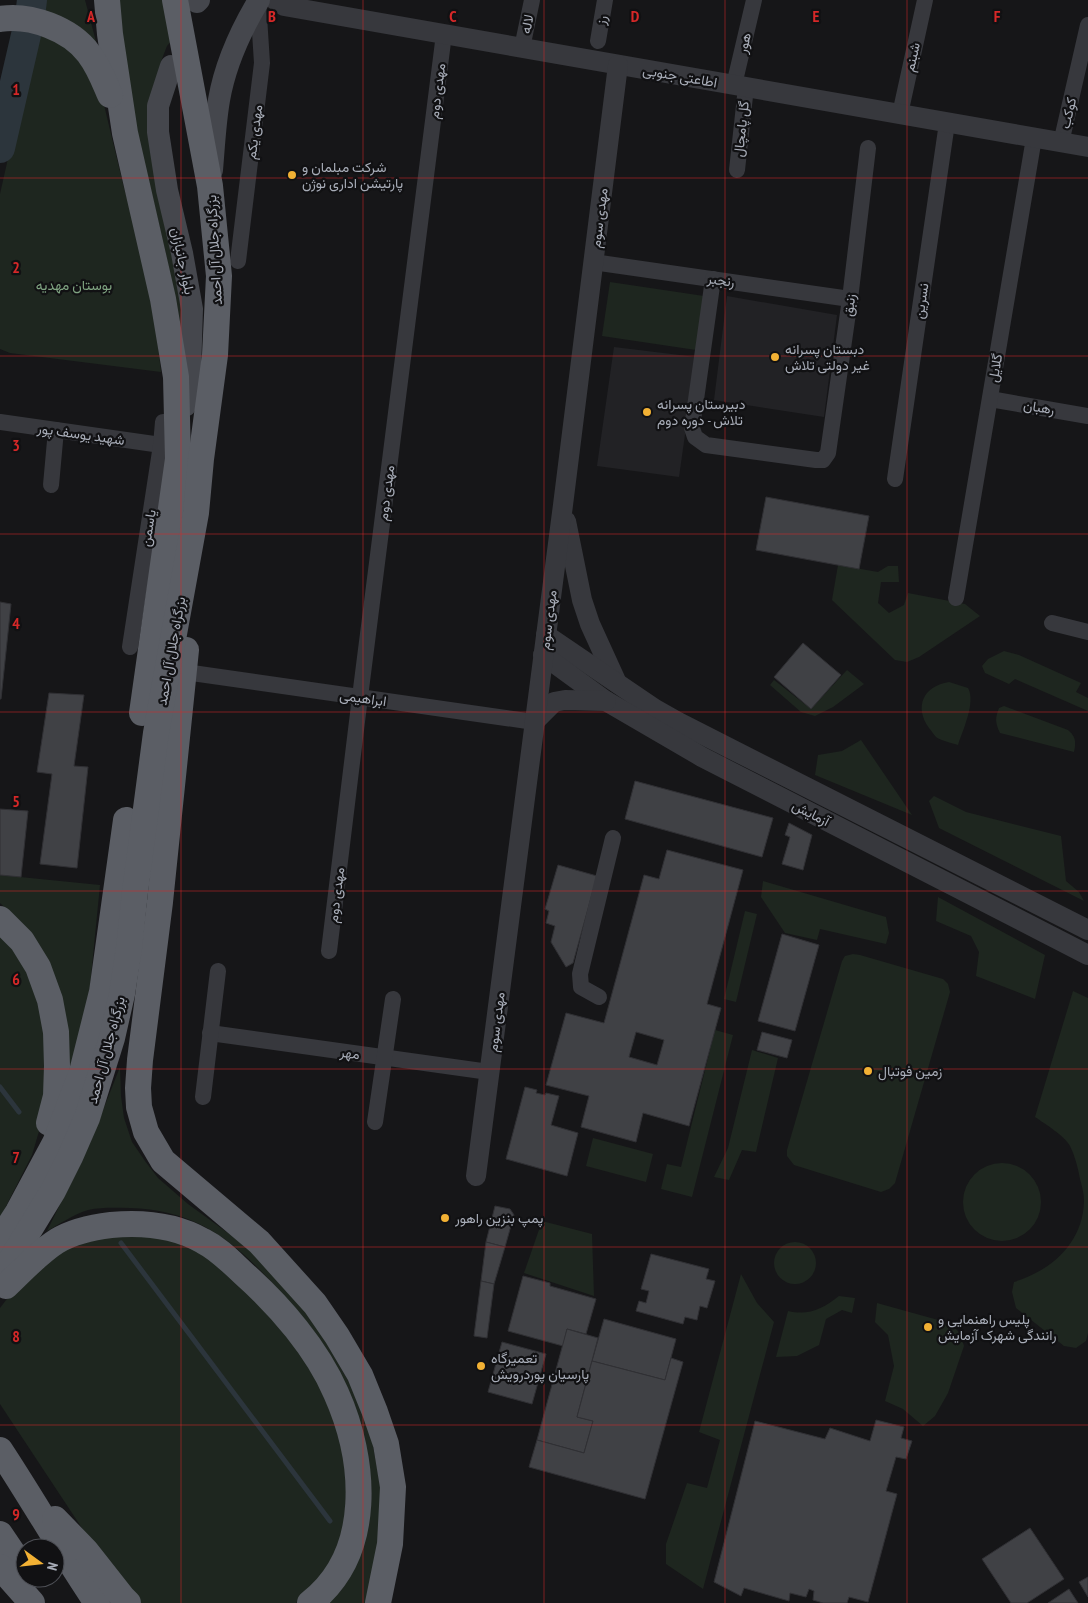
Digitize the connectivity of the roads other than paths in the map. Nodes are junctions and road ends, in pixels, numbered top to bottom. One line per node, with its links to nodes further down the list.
1 (107, 0): 18 (highway, بزرگراه جلال آل احمد)
2 (264, 0): 10 (street, اطاعتی جنوبی); 24 (main road); 25 (street, مهدی یکم)
3 (532, 0): 12 (street, لاله)
4 (605, 0): 11 (street, رز)
5 (754, 0): 15 (street, هور)
6 (925, 0): 16 (street, شبنم)
7 (191, 1): 24 (highway, بزرگراه جلال آل احمد)
8 (6, 18): 18 (highway)
9 (1088, 25): 20 (street, کوکب)
10 (444, 34): 12 (street, اطاعتی جنوبی); 46 (street, مهدی دوم)
11 (598, 41)
12 (522, 48): 13 (street, اطاعتی جنوبی)
13 (618, 65): 15 (street, اطاعتی جنوبی); 26 (street, مهدی سوم)
14 (171, 66): 33 (main road, بلوار جانبازان)
15 (740, 86): 16 (street, اطاعتی جنوبی); 23 (street, گل پامچال)
16 (900, 114): 17 (street, اطاعتی جنوبی)
17 (947, 123): 19 (street, اطاعتی جنوبی); 34 (street, نسرین)
18 (125, 134): 33 (highway, بزرگراه جلال آل احمد)
19 (1034, 138): 20 (street, اطاعتی جنوبی); 29 (street, گلایل)
20 (1061, 143): 22 (street, اطاعتی جنوبی)
21 (868, 148): 28 (street, زنبق)
22 (1088, 148)
23 (737, 170)
24 (210, 186): 37 (highway, بزرگراه جلال آل احمد)
25 (238, 261)
26 (593, 262): 27 (street, رنجبر); 36 (street, مهدی سوم)
27 (713, 279): 28 (street, رنجبر); 28 (street, زنبق)
28 (850, 299)
29 (990, 399): 30 (street, رهبان); 38 (street, گلایل)
30 (1088, 416)
31 (0, 422): 32 (street, شهید یوسف پور)
32 (56, 430): 33 (street, شهید یوسف پور); 35 (street)
33 (167, 446): 42 (street, یاسمن); 64 (highway, بزرگراه جلال آل احمد)
34 (896, 479)
35 (51, 485)
36 (563, 506): 41 (street, مهدی سوم); 45 (street)
37 (196, 513): 65 (highway, بزرگراه جلال آل احمد); 77 (highway)
38 (956, 598)
39 (1052, 623): 40 (street)
40 (1088, 632)
41 (546, 635): 43 (street, مهدی سوم); 45 (street, آزمایش)
42 (130, 647)
43 (543, 655): 47 (street, آزمایش); 48 (street, مهدی سوم)
44 (192, 673): 46 (street, ابراهیمی)
45 (616, 683): 51 (street, آزمایش)
46 (360, 697): 48 (street, ابراهیمی); 52 (street, مهدی دوم)
47 (606, 701): 48 (street); 53 (street, آزمایش)
48 (534, 722): 59 (street, مهدی سوم)
49 (613, 838): 55 (street)
50 (0, 919): 63 (highway)
51 (1087, 930): 53 (street)
52 (329, 951)
53 (1082, 952)
54 (218, 971): 57 (street)
55 (599, 997)
56 (393, 999): 58 (street)
57 (210, 1033): 58 (street, مهر); 60 (street)
58 (385, 1058): 59 (street, مهر); 61 (street)
59 (489, 1072): 62 (street, مهدی سوم)
60 (203, 1097)
61 (376, 1122)
62 (476, 1176)
63 (0, 1235)
64 (0, 1240)
65 (1, 1281): 76 (highway)
66 (0, 1450): 67 (highway)
67 (27, 1491): 74 (highway); 75 (highway)
68 (0, 1534): 69 (highway)
69 (15, 1556)
70 (0, 1566): 72 (highway)
71 (37, 1588): 73 (highway)
72 (32, 1603)
73 (47, 1603)
74 (97, 1603)
75 (128, 1603)
76 (310, 1603)
77 (378, 1603)

